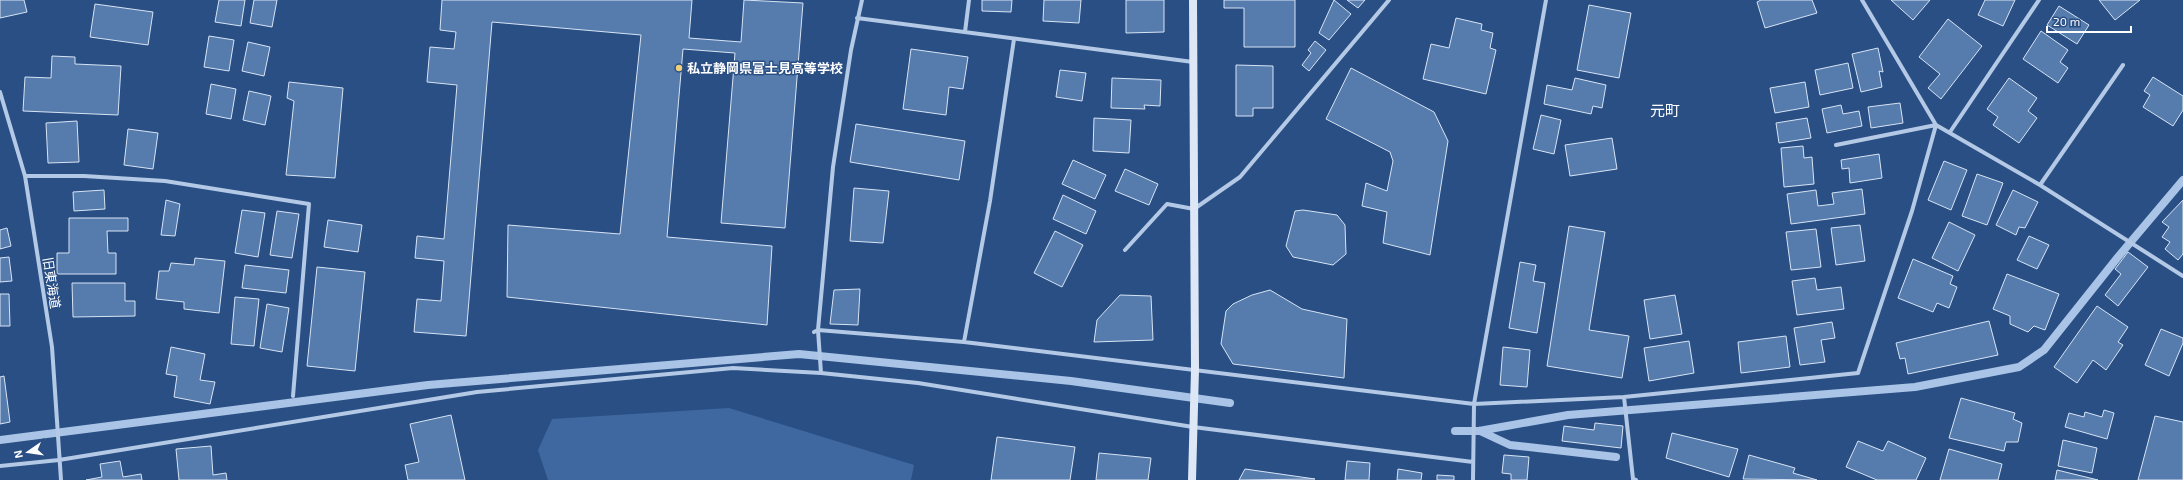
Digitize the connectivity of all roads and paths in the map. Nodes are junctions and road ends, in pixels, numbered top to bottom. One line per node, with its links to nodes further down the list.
1 (862, 0): 8 (street)
2 (969, 0): 9 (street)
3 (1193, 0): 11 (street)
4 (1389, 0): 20 (street)
5 (1546, 0): 29 (street)
6 (1862, 0): 15 (street)
7 (2039, 0): 16 (street)
8 (857, 18): 9 (street); 23 (street)
9 (965, 32): 10 (street)
10 (1014, 39): 11 (street); 24 (street)
11 (1193, 62): 20 (street)
12 (2123, 65): 19 (street)
13 (0, 92): 14 (street, 旧東海道)
14 (2, 110): 18 (street, 旧東海道)
15 (1936, 125): 16 (street); 17 (street); 28 (street)
16 (1950, 132): 19 (street)
17 (1836, 145)
18 (24, 176): 27 (street); 31 (street, 旧東海道)
19 (2040, 186): 22 (street)
20 (1194, 209): 21 (street); 25 (street)
21 (1125, 250)
22 (2183, 276)
23 (816, 331): 24 (street); 26 (street)
24 (964, 342): 25 (street)
25 (1195, 370): 29 (street); 30 (street)
26 (821, 373): 30 (street); 31 (street)
27 (293, 396)
28 (1624, 397): 29 (street); 37 (street)
29 (1474, 404): 32 (street)
30 (1193, 427): 32 (street); 35 (street)
31 (60, 460): 33 (street); 34 (street, 旧東海道)
32 (1473, 462): 36 (street)
33 (0, 466)
34 (61, 480)
35 (1192, 480)
36 (1473, 480)
37 (1636, 480)

